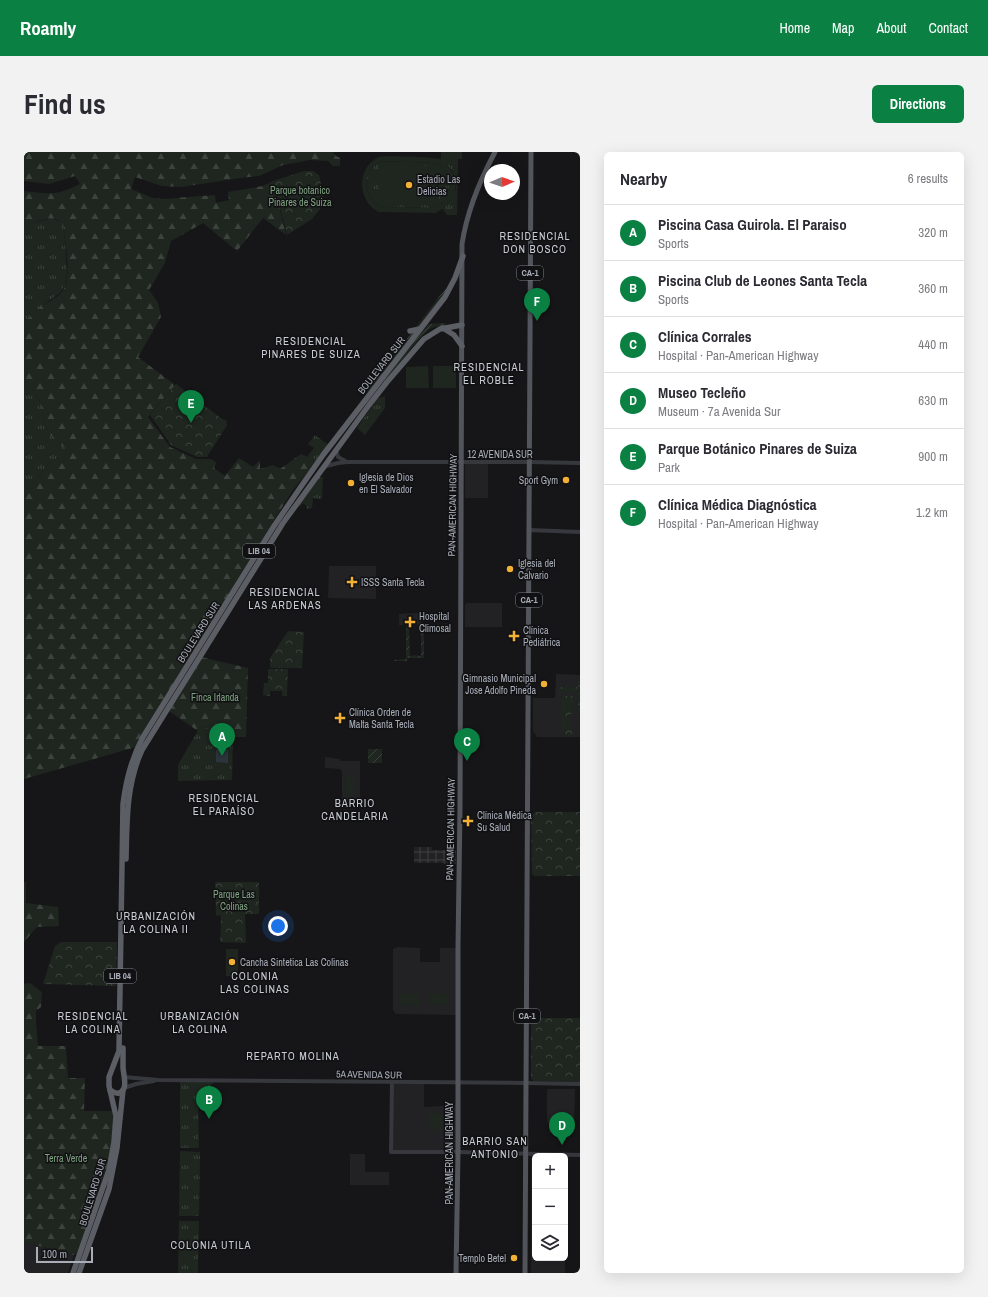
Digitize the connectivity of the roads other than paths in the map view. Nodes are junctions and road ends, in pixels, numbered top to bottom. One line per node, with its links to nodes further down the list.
1 (495, 152): 3 (main road, PAN-AMERICAN HIGHWAY)
2 (531, 152): 12 (main road, CA-1)
3 (463, 256): 4 (main road, PAN-AMERICAN HIGHWAY); 6 (highway, BOULEVARD SUR / LIB 04)
4 (462, 326): 5 (highway, BOULEVARD SUR / LIB 04); 8 (main road, PAN-AMERICAN HIGHWAY)
5 (443, 328): 8 (highway); 9 (highway, BOULEVARD SUR / LIB 04)
6 (420, 329): 7 (highway); 17 (highway, BOULEVARD SUR / LIB 04)
7 (410, 331)
8 (462, 346): 11 (main road, PAN-AMERICAN HIGHWAY)
9 (336, 450): 10 (street); 14 (highway, BOULEVARD SUR / LIB 04)
10 (347, 462): 11 (street, 12 AVENIDA SUR); 14 (street, 12 AVENIDA SUR)
11 (461, 462): 12 (street, 12 AVENIDA SUR); 21 (main road, PAN-AMERICAN HIGHWAY)
12 (529, 462): 13 (street, 12 AVENIDA SUR); 15 (main road, CA-1)
13 (580, 463)
14 (323, 467): 18 (highway, BOULEVARD SUR / LIB 04)
15 (529, 530): 16 (street); 22 (main road, CA-1)
16 (580, 532)
17 (109, 1075): 18 (highway); 25 (highway, LIB 04)
18 (124, 1075): 19 (street, 5A AVENIDA SUR); 24 (highway, LIB 04)
19 (158, 1080): 20 (street, 5A AVENIDA SUR); 24 (street, 5A AVENIDA SUR)
20 (392, 1082): 21 (street, 5A AVENIDA SUR); 26 (street)
21 (458, 1082): 22 (street, 5A AVENIDA SUR); 26 (main road, PAN-AMERICAN HIGHWAY)
22 (526, 1083): 23 (street, 5A AVENIDA SUR); 27 (main road, CA-1)
23 (580, 1084)
24 (124, 1089): 25 (highway); 30 (highway, BOULEVARD SUR / LIB 04)
25 (110, 1090): 29 (highway, BOULEVARD SUR / LIB 04)
26 (458, 1152): 27 (street); 31 (main road, PAN-AMERICAN HIGHWAY)
27 (526, 1154): 28 (street); 32 (main road, CA-1)
28 (580, 1155)
29 (73, 1273)
30 (79, 1273)
31 (456, 1273)
32 (525, 1273)

